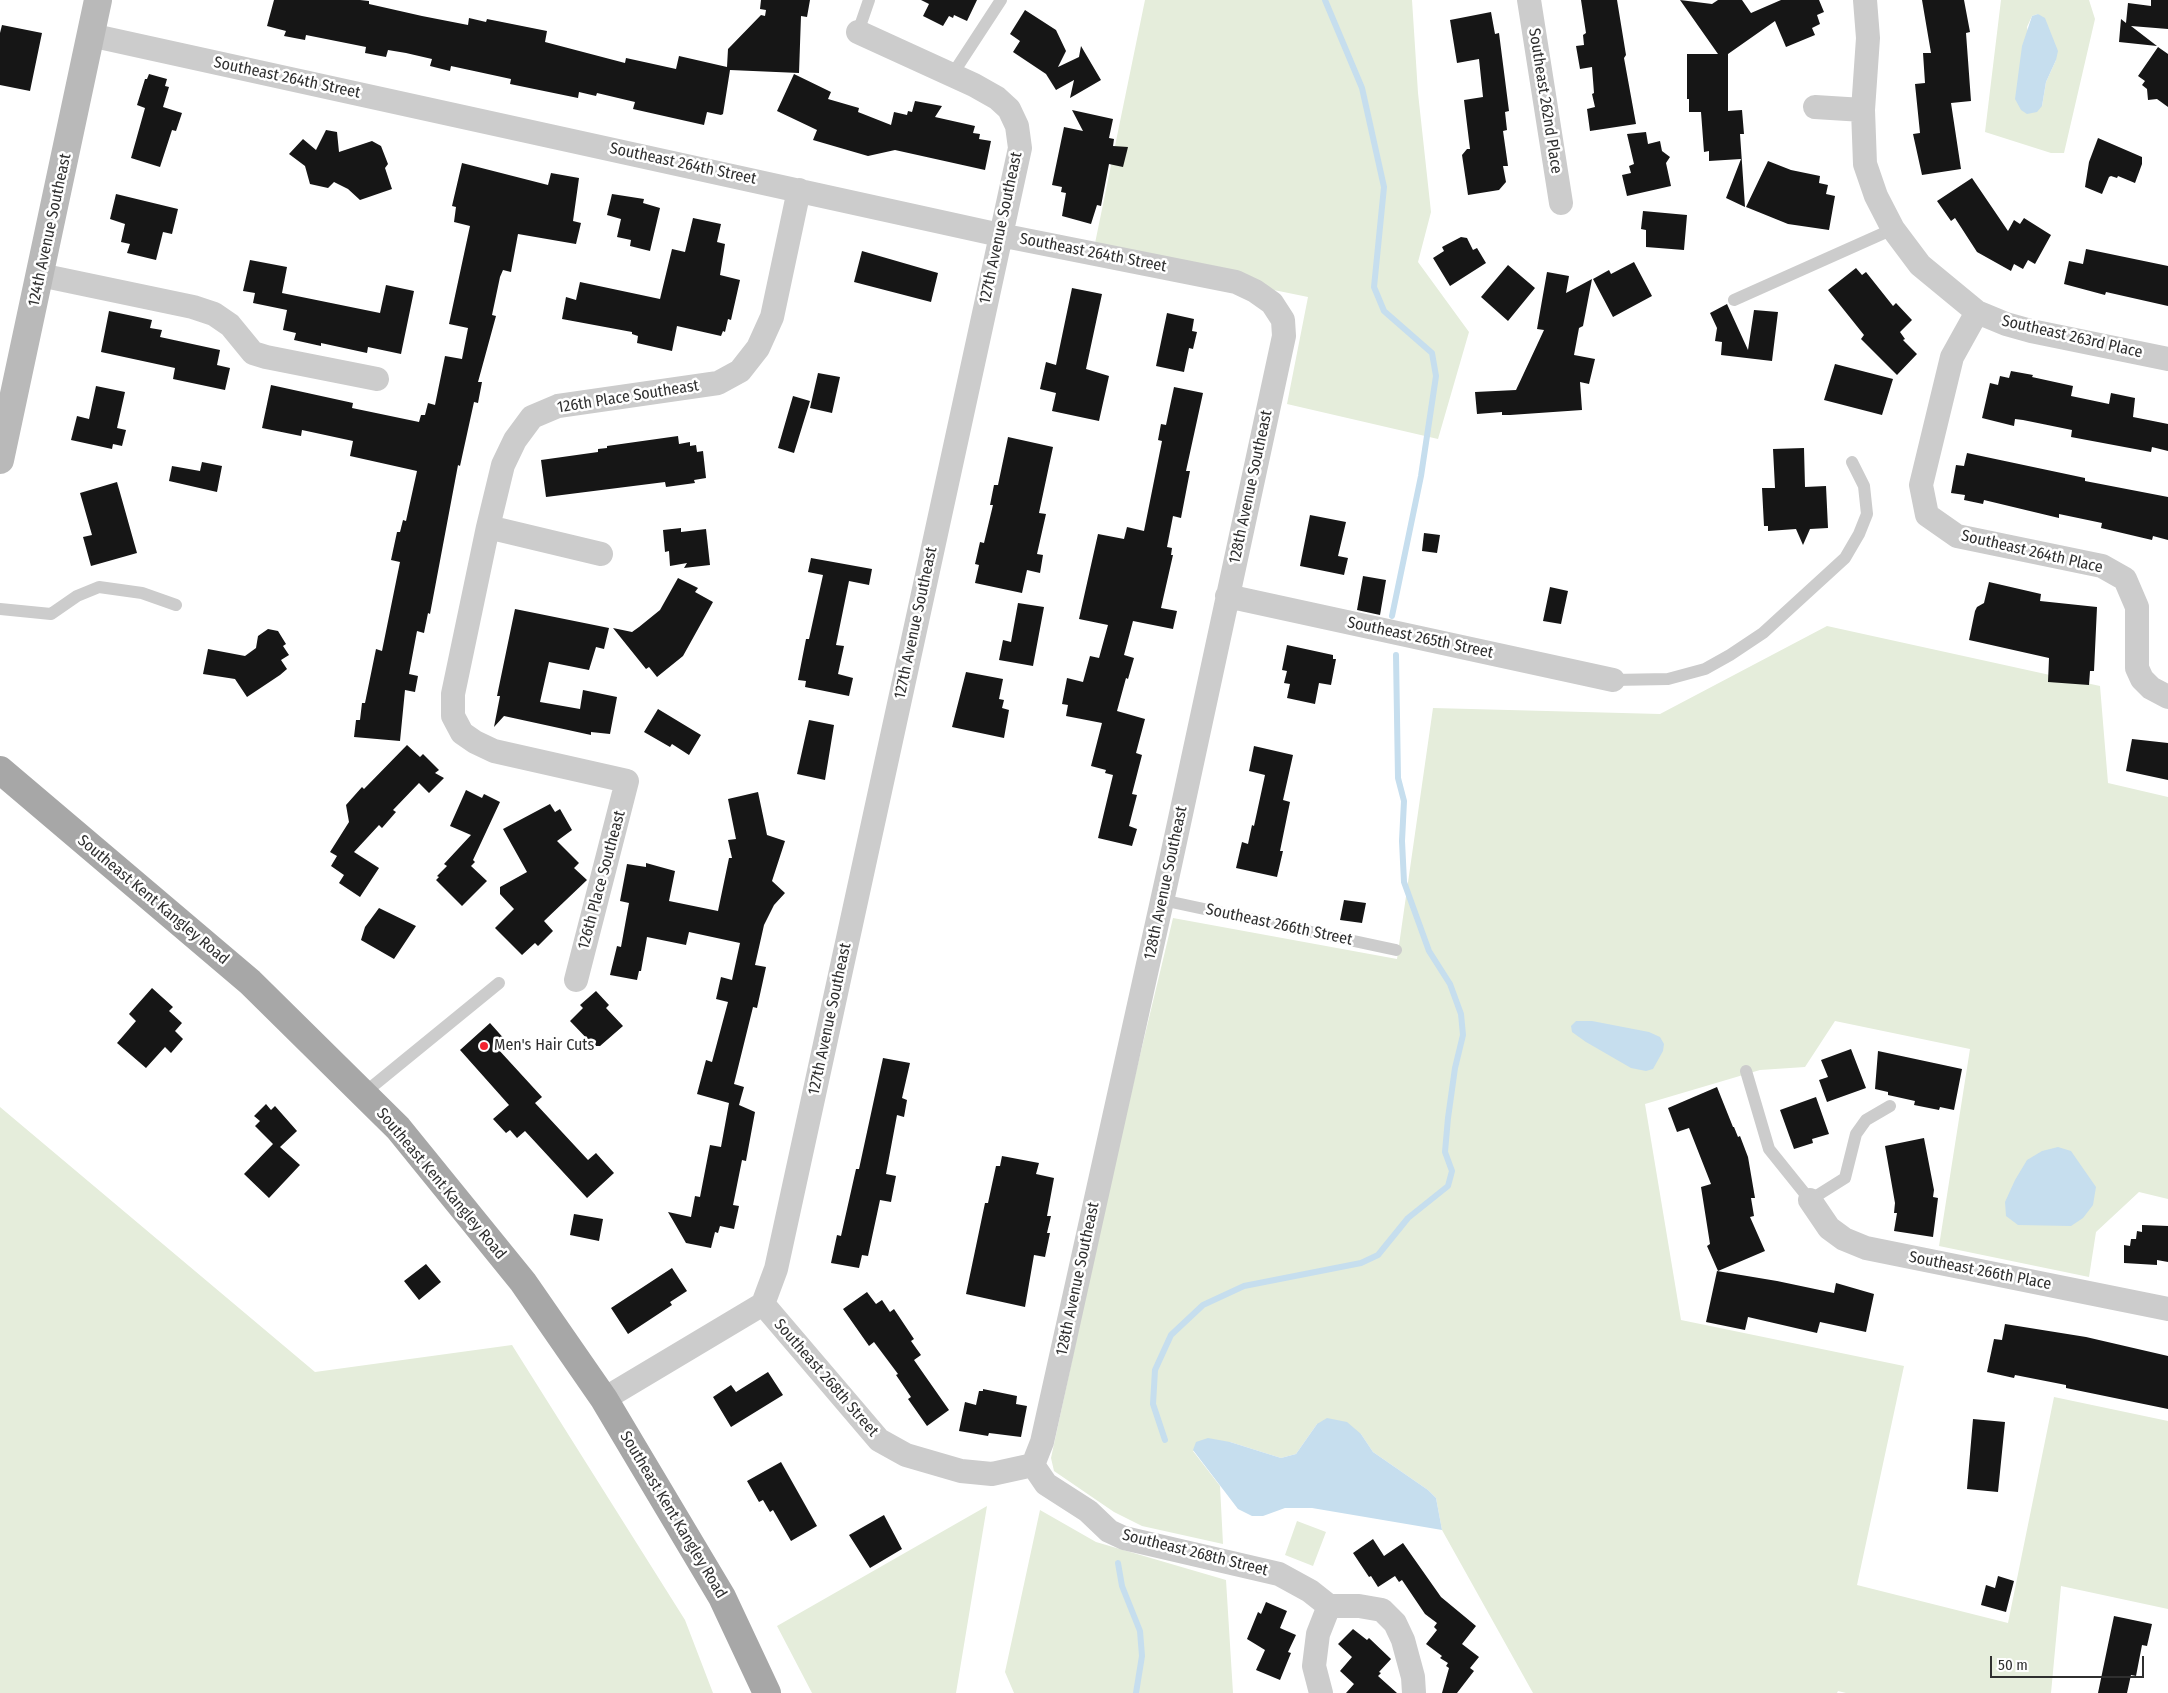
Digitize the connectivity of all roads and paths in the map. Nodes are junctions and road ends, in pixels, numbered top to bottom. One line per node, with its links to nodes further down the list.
1 (98, 0): 7 (street, 124th Avenue Southeast)
2 (869, 0): 6 (lane)
3 (1001, 0): 8 (lane)
4 (1528, 0): 12 (street, Southeast 262nd Place)
5 (1865, 0): 10 (street, Southeast 263rd Place)
6 (858, 32): 8 (street, 127th Avenue Southeast)
7 (90, 35): 11 (street, Southeast 264th Street); 15 (street, 124th Avenue Southeast)
8 (952, 75): 14 (street, 127th Avenue Southeast)
9 (1815, 107): 10 (street)
10 (1863, 110): 13 (street, Southeast 263rd Place)
11 (799, 190): 14 (street, Southeast 264th Street); 23 (street, 126th Place Southeast)
12 (1561, 203)
13 (1893, 228): 16 (lane); 18 (street, Southeast 263rd Place)
14 (1000, 235): 17 (street, Southeast 264th Street); 39 (street, 127th Avenue Southeast)
15 (40, 275): 20 (street); 21 (street, 124th Avenue Southeast)
16 (1734, 300)
17 (1272, 303): 25 (street, 128th Avenue Southeast)
18 (1977, 312): 19 (street, Southeast 263rd Place); 29 (street, Southeast 264th Place)
19 (2168, 359)
20 (377, 379)
21 (0, 460)
22 (1852, 462): 28 (lane)
23 (488, 527): 24 (street); 33 (street, 126th Place Southeast)
24 (600, 554)
25 (1228, 596): 28 (street, Southeast 265th Street); 31 (street, 128th Avenue Southeast)
26 (176, 605): 27 (lane)
27 (0, 609)
28 (1612, 680)
29 (2168, 697)
30 (0, 770): 36 (main road, Southeast Kent Kangley Road)
31 (1162, 900): 32 (lane, Southeast 266th Street); 42 (street, 128th Avenue Southeast)
32 (1396, 950)
33 (576, 980)
34 (500, 983): 36 (lane)
35 (1746, 1071): 38 (lane)
36 (363, 1094): 41 (main road, Southeast Kent Kangley Road)
37 (1890, 1106): 38 (lane)
38 (1810, 1200): 40 (street, Southeast 266th Place)
39 (763, 1304): 41 (street, Southeast 268th Street); 42 (street, Southeast 268th Street)
40 (2168, 1309)
41 (604, 1399): 44 (main road, Southeast Kent Kangley Road)
42 (1033, 1465): 43 (street, Southeast 268th Street)
43 (1329, 1606): 45 (street); 46 (street)
44 (767, 1693)
45 (1321, 1693)
46 (1414, 1693)

